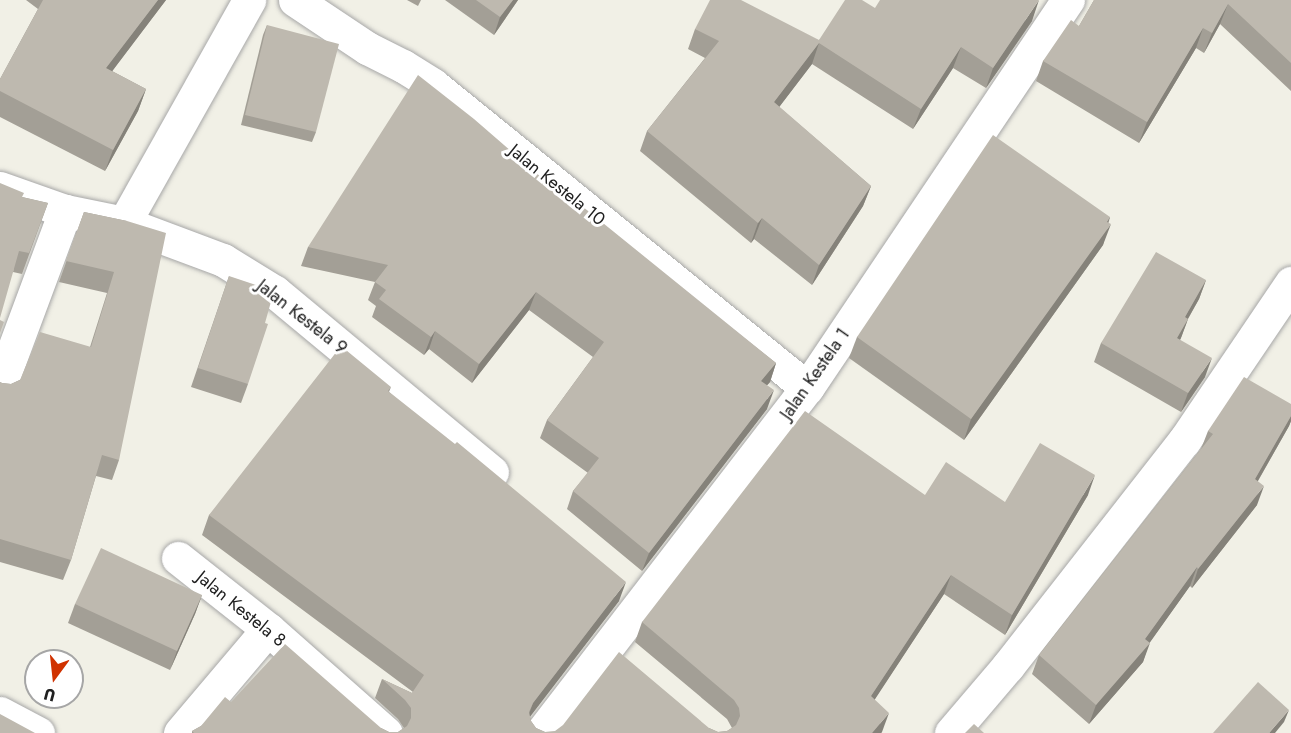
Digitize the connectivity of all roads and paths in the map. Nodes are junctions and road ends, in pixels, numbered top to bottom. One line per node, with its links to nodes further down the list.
1 (249, 0): 6 (street)
2 (295, 0): 9 (street, Jalan Kestela 10)
3 (1068, 0): 9 (street, Jalan Kestela 1)
4 (0, 188): 5 (street, Jalan Kestela 9)
5 (65, 211): 6 (street, Jalan Kestela 9); 8 (street)
6 (124, 223): 10 (street, Jalan Kestela 9)
7 (1291, 283): 22 (street)
8 (0, 386)
9 (807, 388): 13 (street, Jalan Kestela 1)
10 (519, 495)
11 (178, 558): 14 (street, Jalan Kestela 8)
12 (618, 577): 13 (street)
13 (645, 599): 15 (street, Jalan Kestela 1)
14 (268, 629): 19 (street); 20 (street, Jalan Kestela 8)
15 (610, 645): 16 (street); 21 (street, Jalan Kestela 1)
16 (636, 667)
17 (0, 713): 18 (street)
18 (38, 733)
19 (180, 733)
20 (386, 733)
21 (541, 733)
22 (951, 733)

